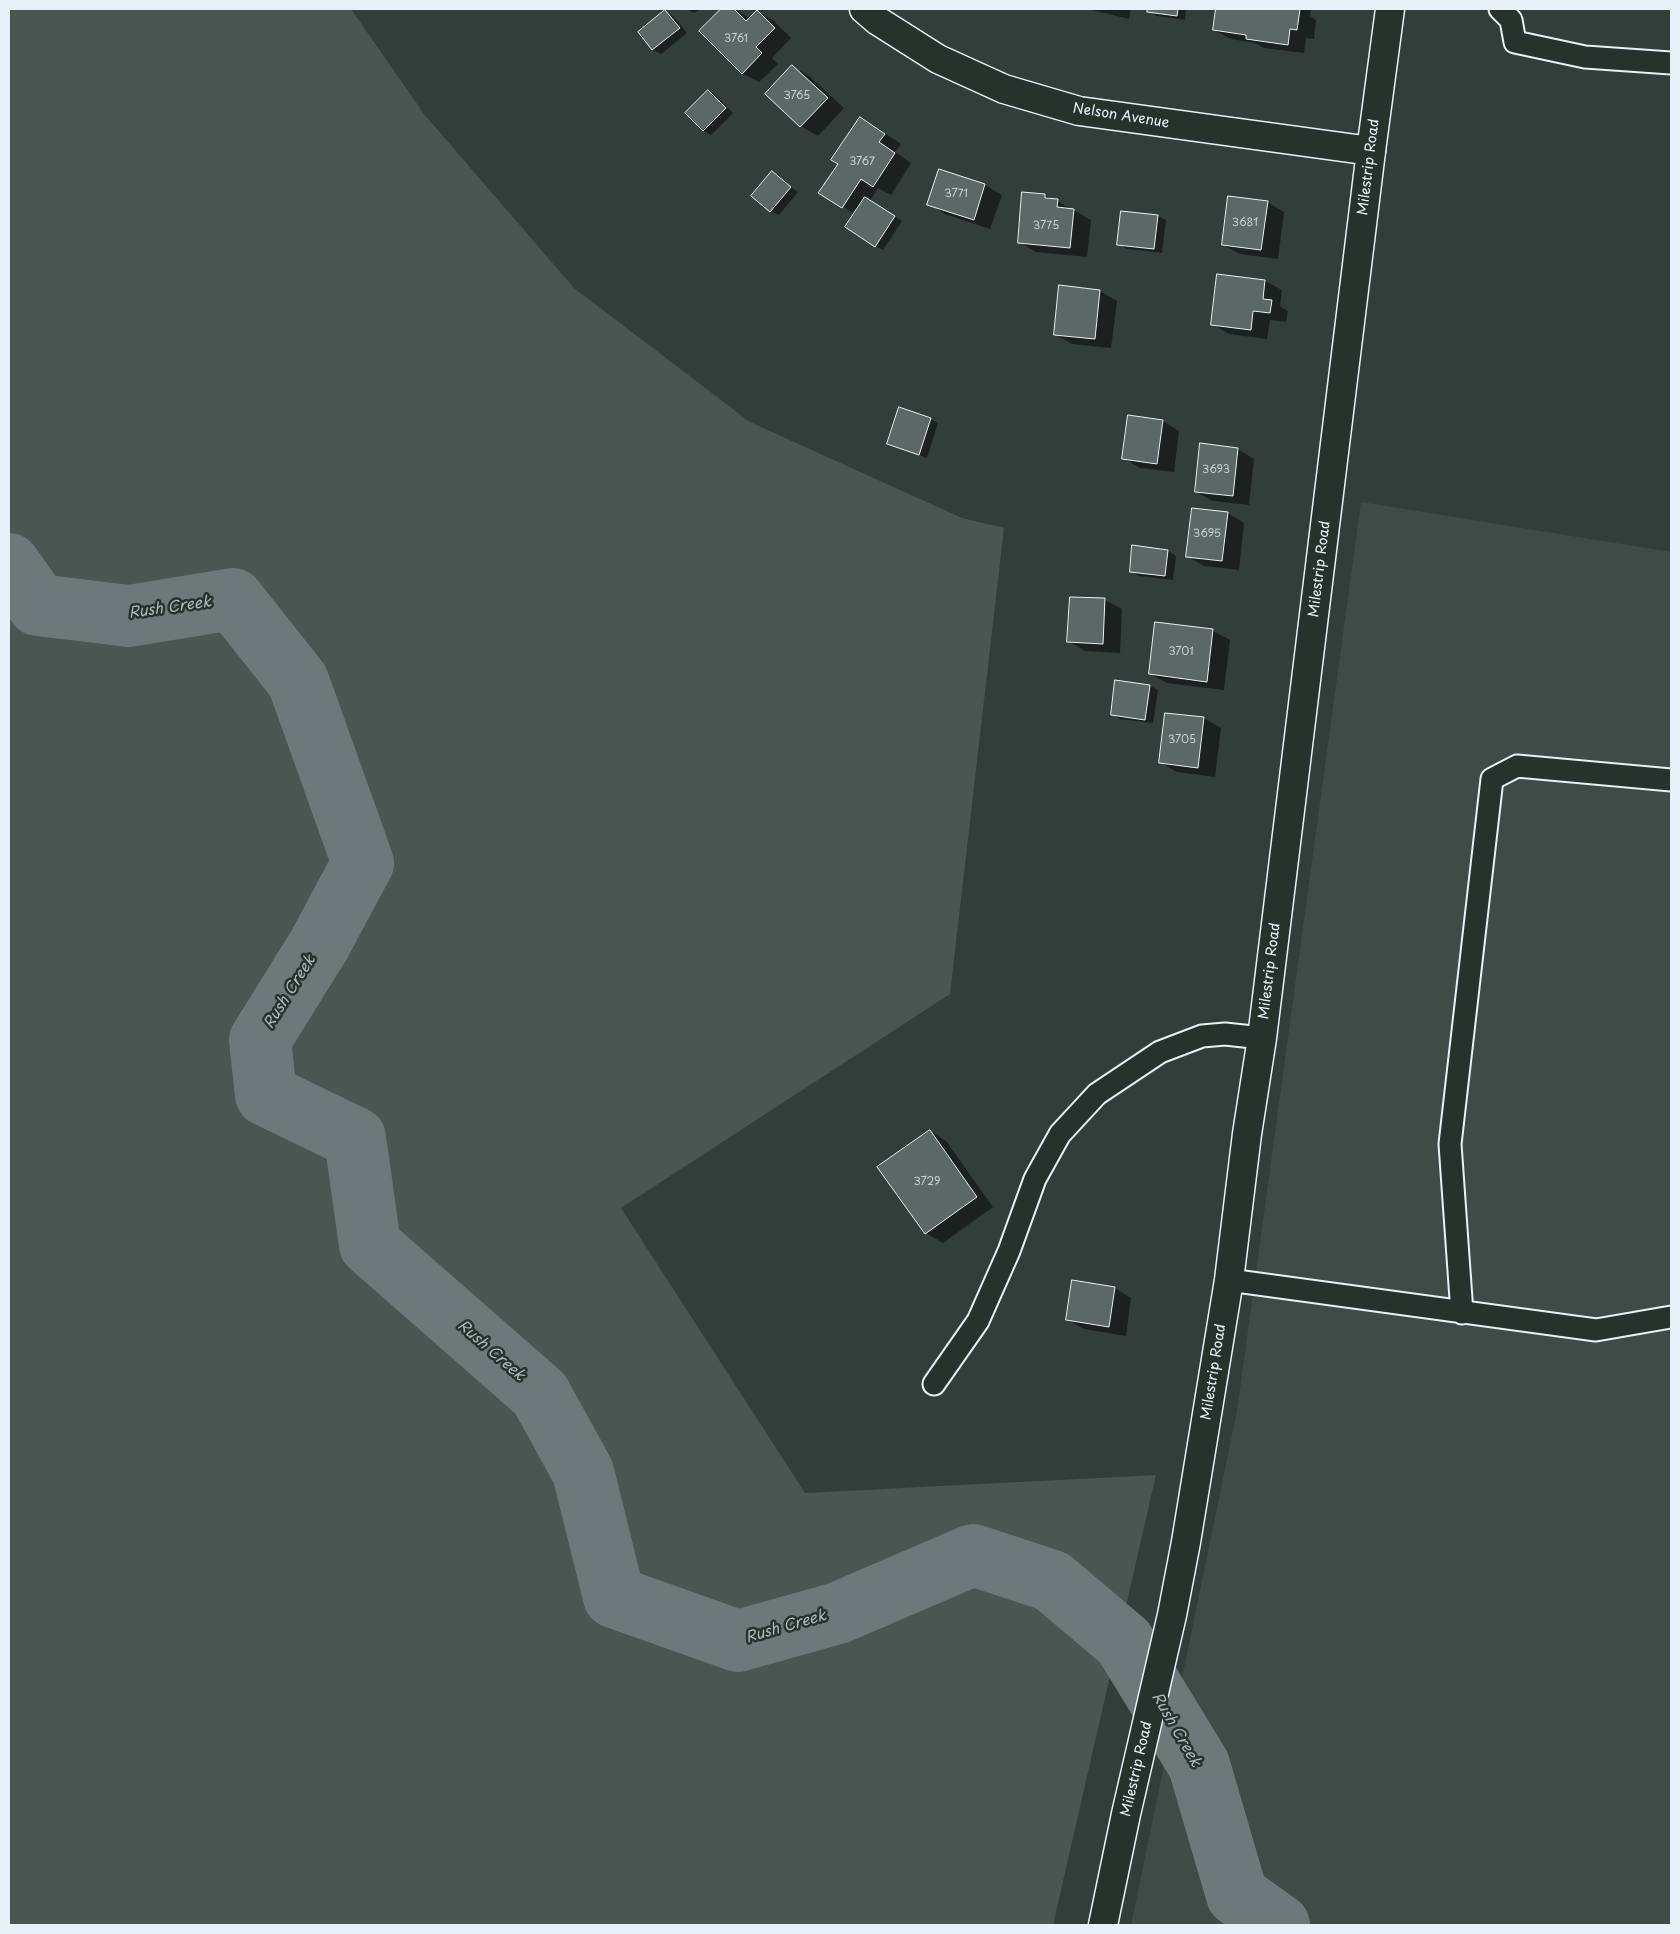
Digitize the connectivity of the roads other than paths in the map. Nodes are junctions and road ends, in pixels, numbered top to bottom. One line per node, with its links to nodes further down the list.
1 (864, 9): 5 (street, Nelson Avenue)
2 (1390, 9): 5 (street, Milestrip Road)
3 (1500, 9): 4 (lane)
4 (1671, 63)
5 (1371, 151): 7 (street, Milestrip Road)
6 (1671, 780): 9 (lane)
7 (1262, 1038): 8 (street, Milestrip Road); 11 (lane)
8 (1229, 1280): 9 (lane); 12 (street, Milestrip Road)
9 (1462, 1313): 10 (lane)
10 (1671, 1317)
11 (934, 1384)
12 (1104, 1925)

